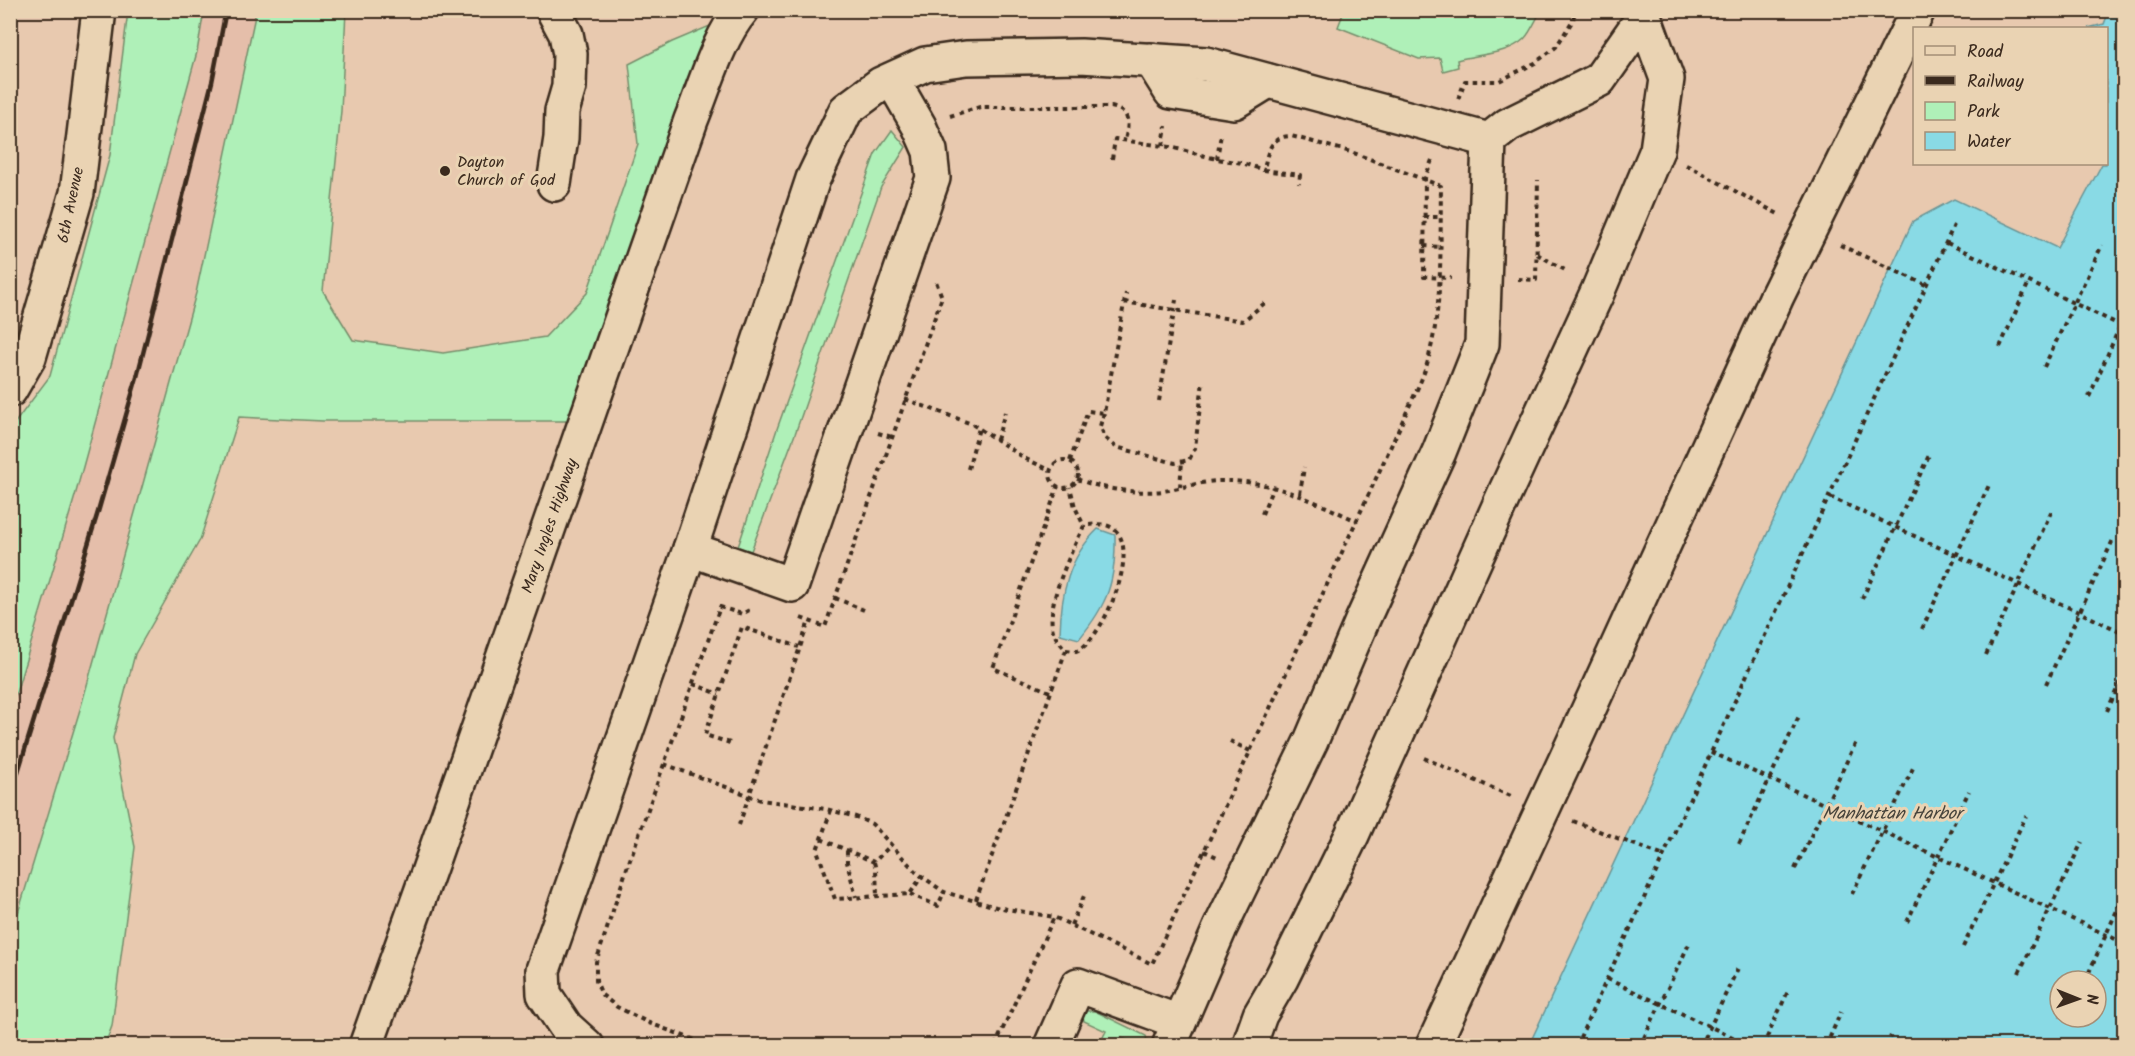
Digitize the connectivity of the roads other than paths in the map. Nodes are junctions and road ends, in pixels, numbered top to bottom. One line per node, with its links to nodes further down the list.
1 (99, 10): 9 (street, 6th Avenue)
2 (553, 10): 8 (street)
3 (742, 10): 12 (street, Mary Ingles Highway)
4 (1918, 10): 16 (street)
5 (1644, 14): 7 (street); 15 (street)
6 (892, 79): 7 (street); 10 (street); 10 (street)
7 (1489, 140): 11 (street)
8 (554, 184)
9 (10, 390)
10 (690, 549): 13 (street)
11 (1174, 1034): 14 (street)
12 (366, 1046)
13 (587, 1046)
14 (1051, 1046)
15 (1249, 1046)
16 (1433, 1046)

